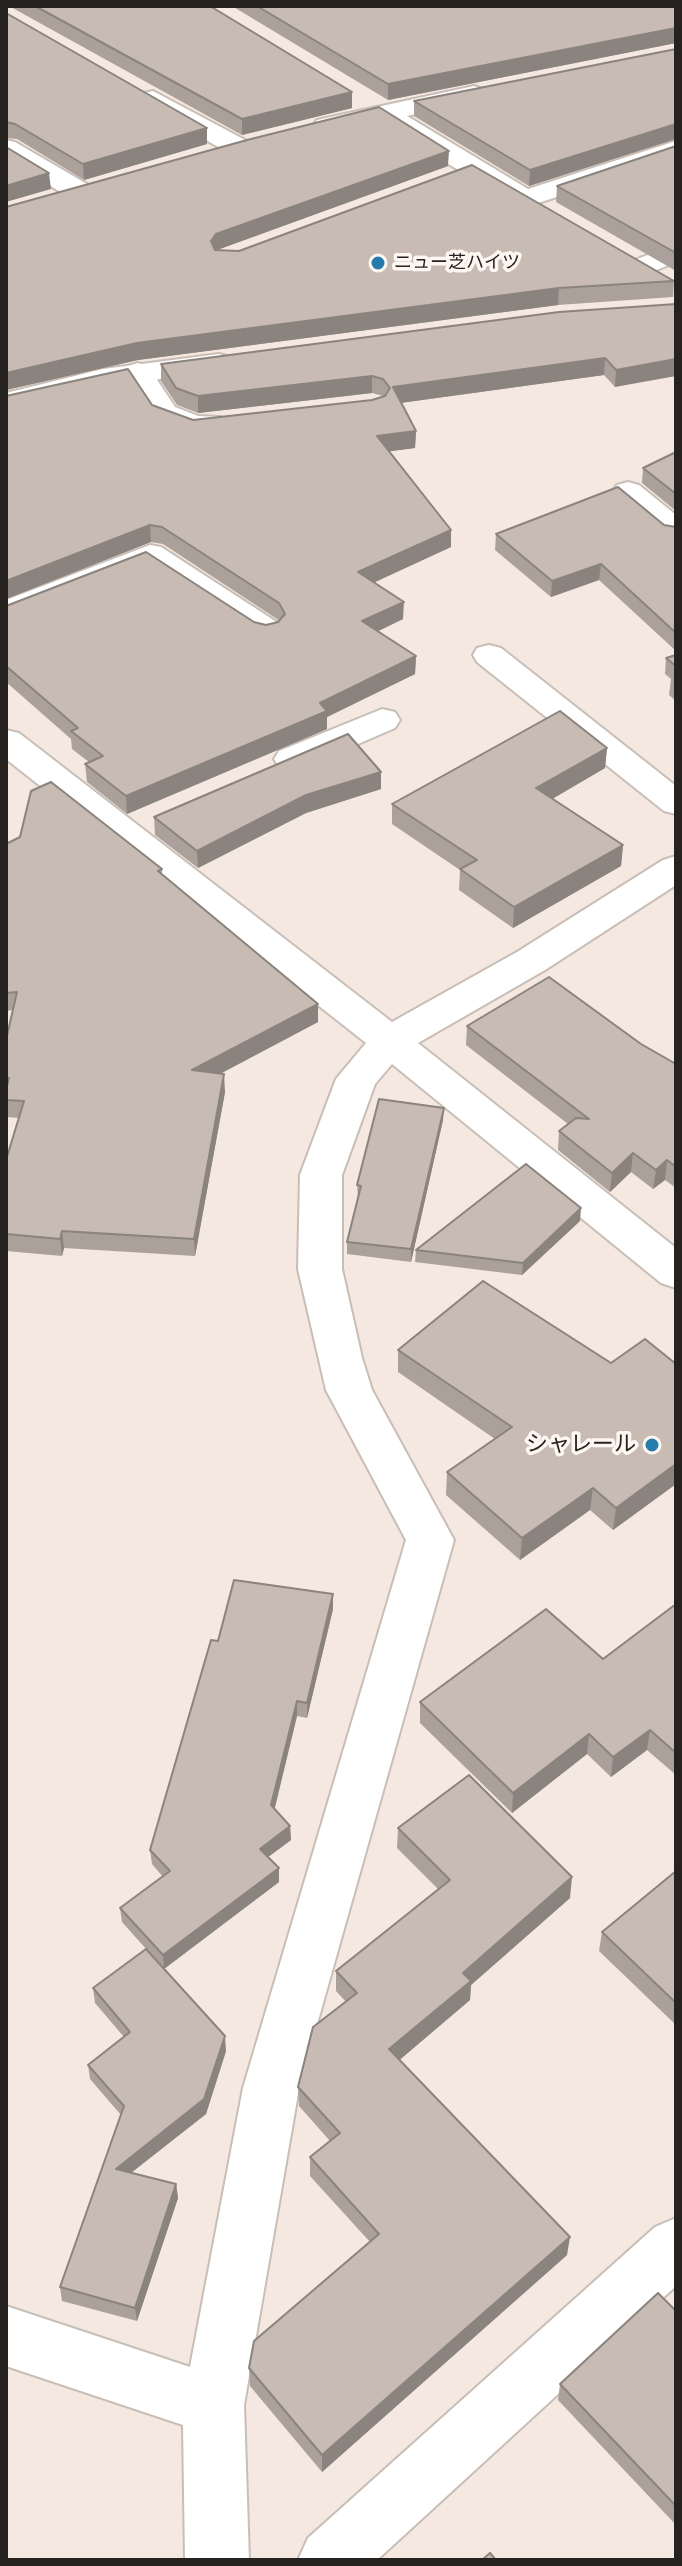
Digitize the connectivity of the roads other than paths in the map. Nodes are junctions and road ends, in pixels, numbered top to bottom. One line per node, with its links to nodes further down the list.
1 (129, 85): 7 (street)
2 (505, 87): 4 (street)
3 (355, 96): 4 (street)
4 (381, 112): 5 (street); 11 (street)
5 (296, 133)
6 (267, 140): 7 (street)
7 (238, 147): 10 (street)
8 (6, 148): 14 (street)
9 (676, 149): 15 (street)
10 (210, 156)
11 (475, 168): 12 (lane); 15 (street)
12 (446, 179)
13 (110, 185): 14 (street)
14 (82, 193): 16 (street)
15 (526, 199): 17 (street)
16 (51, 202)
17 (552, 214)
18 (616, 252): 20 (street)
19 (676, 252): 20 (street)
20 (642, 267): 21 (street)
21 (676, 286)
22 (247, 359): 23 (street)
23 (138, 372): 24 (street); 25 (lane)
24 (6, 402)
25 (239, 420)
26 (628, 492): 27 (street)
27 (676, 531)
28 (6, 611): 29 (lane)
29 (267, 630)
30 (489, 655): 34 (lane)
31 (382, 720): 33 (street)
32 (8, 747): 36 (street)
33 (266, 771)
34 (676, 803)
35 (165, 814): 36 (street)
36 (121, 833): 38 (street)
37 (676, 868): 38 (street)
38 (390, 1041): 39 (street); 42 (street)
39 (676, 1272)
40 (676, 2247): 44 (street)
41 (6, 2336): 42 (street)
42 (213, 2405): 43 (street)
43 (217, 2560)
44 (330, 2560)

